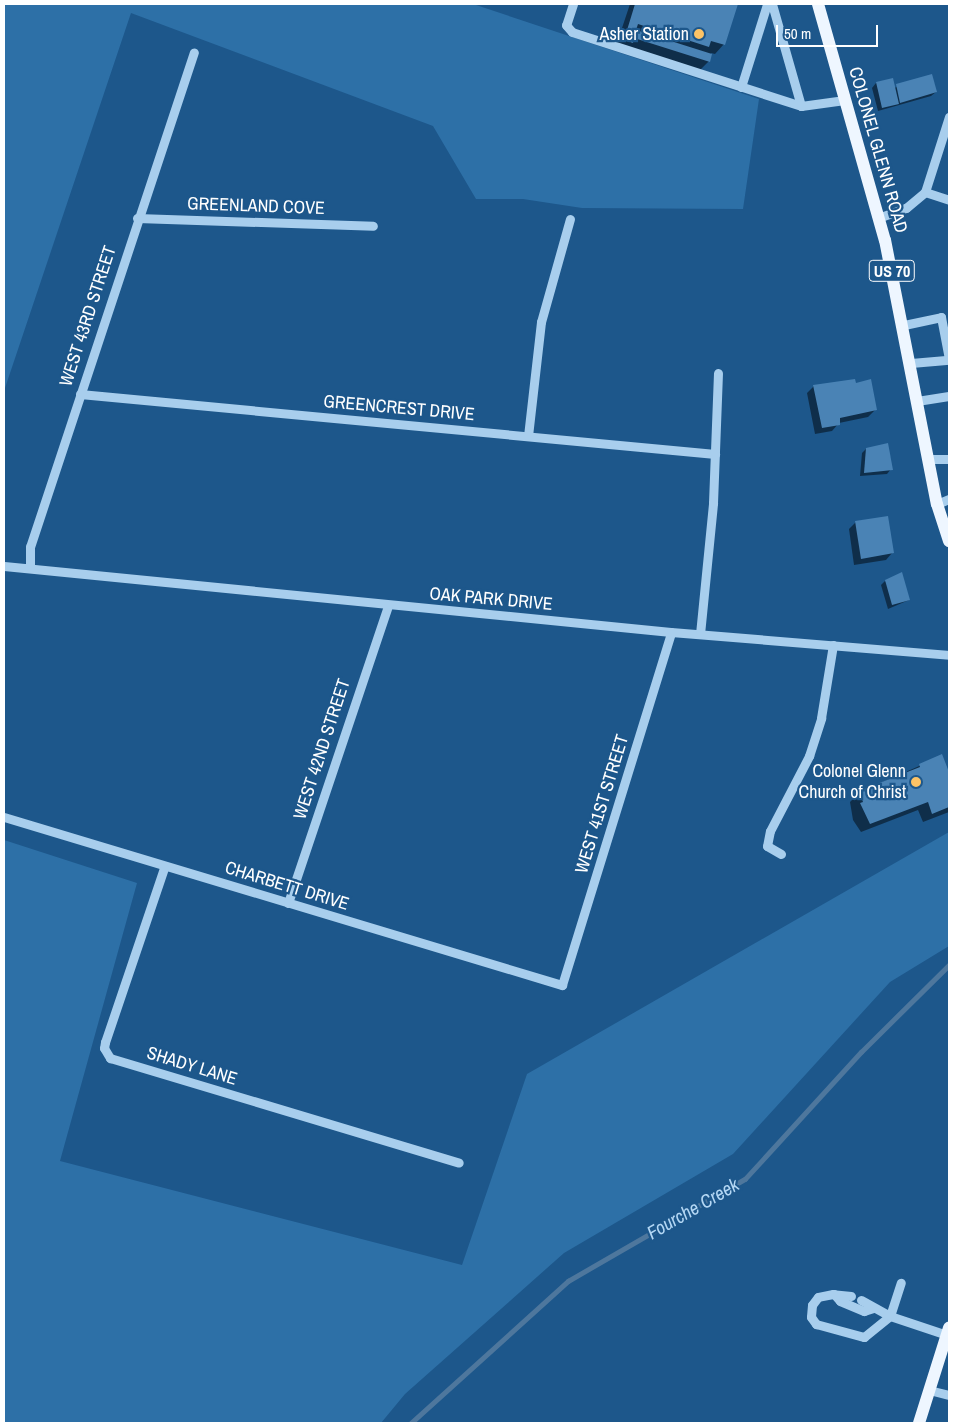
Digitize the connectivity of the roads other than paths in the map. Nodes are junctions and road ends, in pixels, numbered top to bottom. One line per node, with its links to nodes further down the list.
1 (573, 4): 6 (street)
2 (766, 4): 6 (street)
3 (772, 4): 8 (street)
4 (818, 4): 7 (main road, COLONEL GLENN ROAD / US 70)
5 (194, 52): 12 (street, WEST 43RD STREET)
6 (741, 87): 8 (street)
7 (845, 100): 8 (street); 13 (main road, COLONEL GLENN ROAD / US 70)
8 (801, 106)
9 (949, 117): 10 (street)
10 (925, 192): 11 (street); 13 (street)
11 (949, 200)
12 (137, 218): 15 (street, GREENLAND COVE); 20 (street, WEST 43RD STREET)
13 (878, 218): 16 (main road, COLONEL GLENN ROAD / US 70)
14 (570, 219): 23 (street)
15 (373, 226)
16 (904, 325): 17 (street); 18 (main road, COLONEL GLENN ROAD / US 70)
17 (949, 359): 18 (street)
18 (911, 363): 22 (main road, COLONEL GLENN ROAD / US 70)
19 (718, 374): 24 (street)
20 (80, 394): 23 (street, GREENCREST DRIVE); 30 (street, WEST 43RD STREET)
21 (949, 396): 22 (street)
22 (917, 401): 25 (main road, COLONEL GLENN ROAD / US 70)
23 (528, 436): 24 (street, GREENCREST DRIVE)
24 (715, 454): 33 (street)
25 (929, 459): 26 (street); 27 (main road, COLONEL GLENN ROAD / US 70)
26 (949, 459)
27 (943, 502): 28 (main road, COLONEL GLENN ROAD / US 70)
28 (949, 541)
29 (4, 566): 30 (street)
30 (30, 567): 31 (street, OAK PARK DRIVE)
31 (388, 605): 32 (street, OAK PARK DRIVE); 39 (street, WEST 42ND STREET)
32 (671, 632): 33 (street, OAK PARK DRIVE); 40 (street, WEST 41ST STREET)
33 (700, 634): 34 (street, OAK PARK DRIVE)
34 (833, 645): 35 (street, OAK PARK DRIVE); 37 (street)
35 (949, 655)
36 (4, 817): 38 (street, CHARBETT DRIVE)
37 (780, 854)
38 (164, 868): 39 (street, CHARBETT DRIVE); 41 (street, SHADY LANE)
39 (288, 903): 40 (street, CHARBETT DRIVE)
40 (562, 985)
41 (459, 1163)
42 (901, 1284): 47 (street)
43 (833, 1294): 44 (street); 46 (street); 47 (street)
44 (851, 1296)
45 (861, 1300): 46 (street)
46 (873, 1308): 47 (street)
47 (890, 1316): 48 (street)
48 (948, 1331): 49 (main road)
49 (930, 1390): 50 (street); 51 (main road)
50 (949, 1395)
51 (918, 1423)

